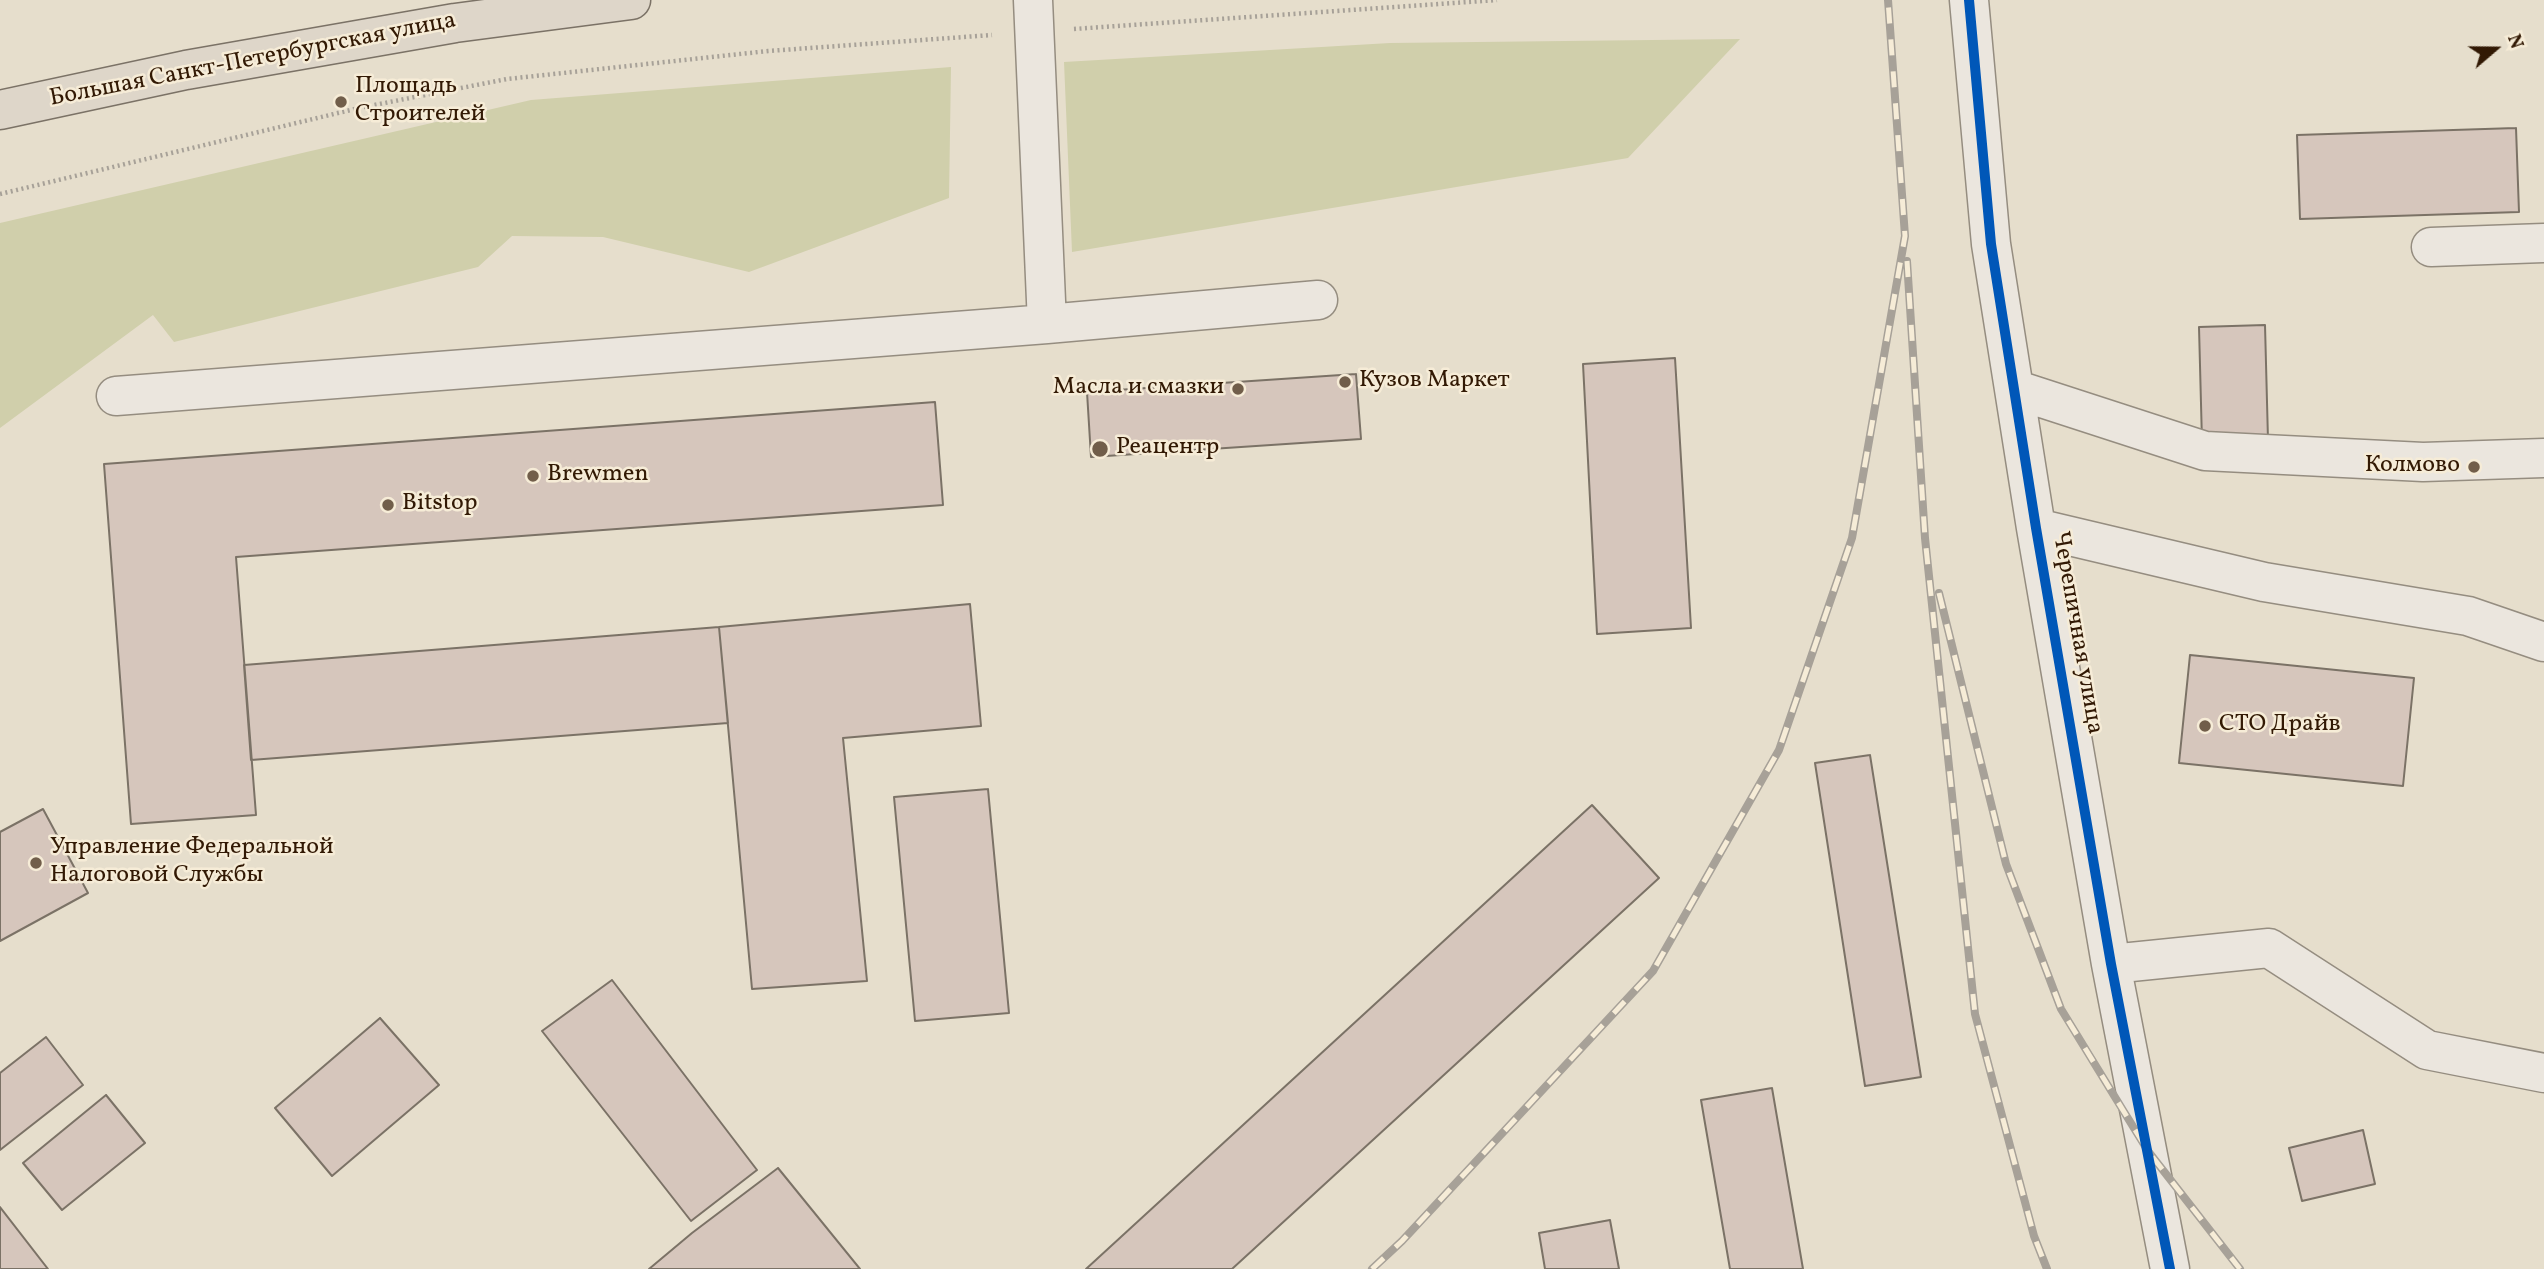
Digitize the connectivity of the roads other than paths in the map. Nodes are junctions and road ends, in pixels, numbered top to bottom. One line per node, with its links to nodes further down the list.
1 (631, 0): 4 (main road, Большая Санкт-Петербургская улица)
2 (1969, 0): 9 (street, Черепичная улица)
3 (1034, 16): 8 (street)
4 (0, 110)
5 (2544, 243): 6 (street)
6 (2431, 247)
7 (1318, 299): 8 (street)
8 (1047, 324): 10 (street)
9 (2014, 389): 11 (street); 12 (street, Черепичная улица)
10 (116, 396)
11 (2544, 458)
12 (2036, 528): 13 (street); 14 (street, Черепичная улица)
13 (2544, 642)
14 (2111, 964): 15 (street); 16 (street, Черепичная улица)
15 (2544, 1073)
16 (2170, 1269)

